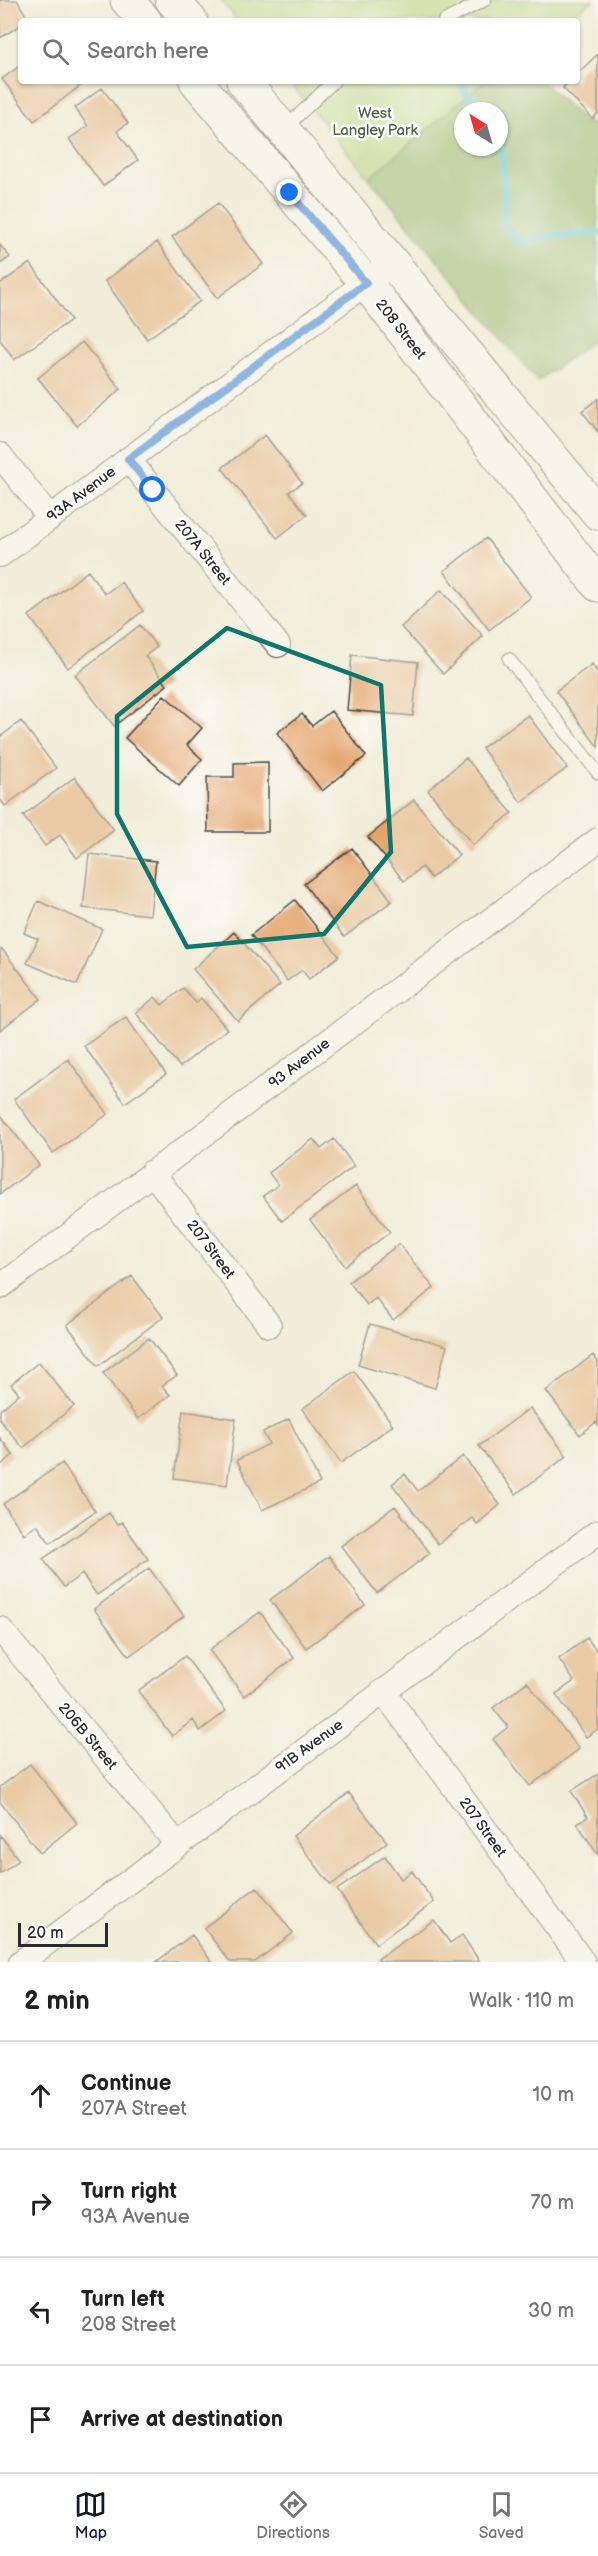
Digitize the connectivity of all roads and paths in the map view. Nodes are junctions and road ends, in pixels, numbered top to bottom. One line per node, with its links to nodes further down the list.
1 (127, 0): 4 (main road)
2 (172, 0): 5 (main road)
3 (485, 0): 6 (lane)
4 (142, 18)
5 (188, 18)
6 (450, 18)
7 (199, 84): 11 (main road, 208 Street)
8 (246, 84): 10 (main road)
9 (331, 84): 10 (lane)
10 (284, 129): 11 (street); 12 (main road)
11 (252, 148): 13 (main road, 208 Street)
12 (393, 263): 13 (street, 93A Avenue); 16 (main road)
13 (366, 283): 15 (street, 93A Avenue); 19 (main road, 208 Street)
14 (0, 455): 17 (street)
15 (128, 459): 17 (street, 93A Avenue); 20 (street, 207A Street)
16 (598, 513)
17 (50, 518): 18 (street, 93A Avenue)
18 (0, 555)
19 (598, 585)
20 (278, 645)
21 (509, 659): 22 (lane)
22 (598, 773)
23 (598, 840): 24 (street, 93 Avenue)
24 (152, 1172): 25 (street, 93 Avenue); 26 (street, 207 Street)
25 (0, 1287)
26 (269, 1325)
27 (598, 1532): 29 (street, 91B Avenue)
28 (0, 1629): 30 (street, 206B Street)
29 (383, 1691): 30 (street, 91B Avenue); 32 (street, 207 Street)
30 (177, 1844): 31 (street, 91B Avenue)
31 (21, 1962)
32 (583, 1962)

